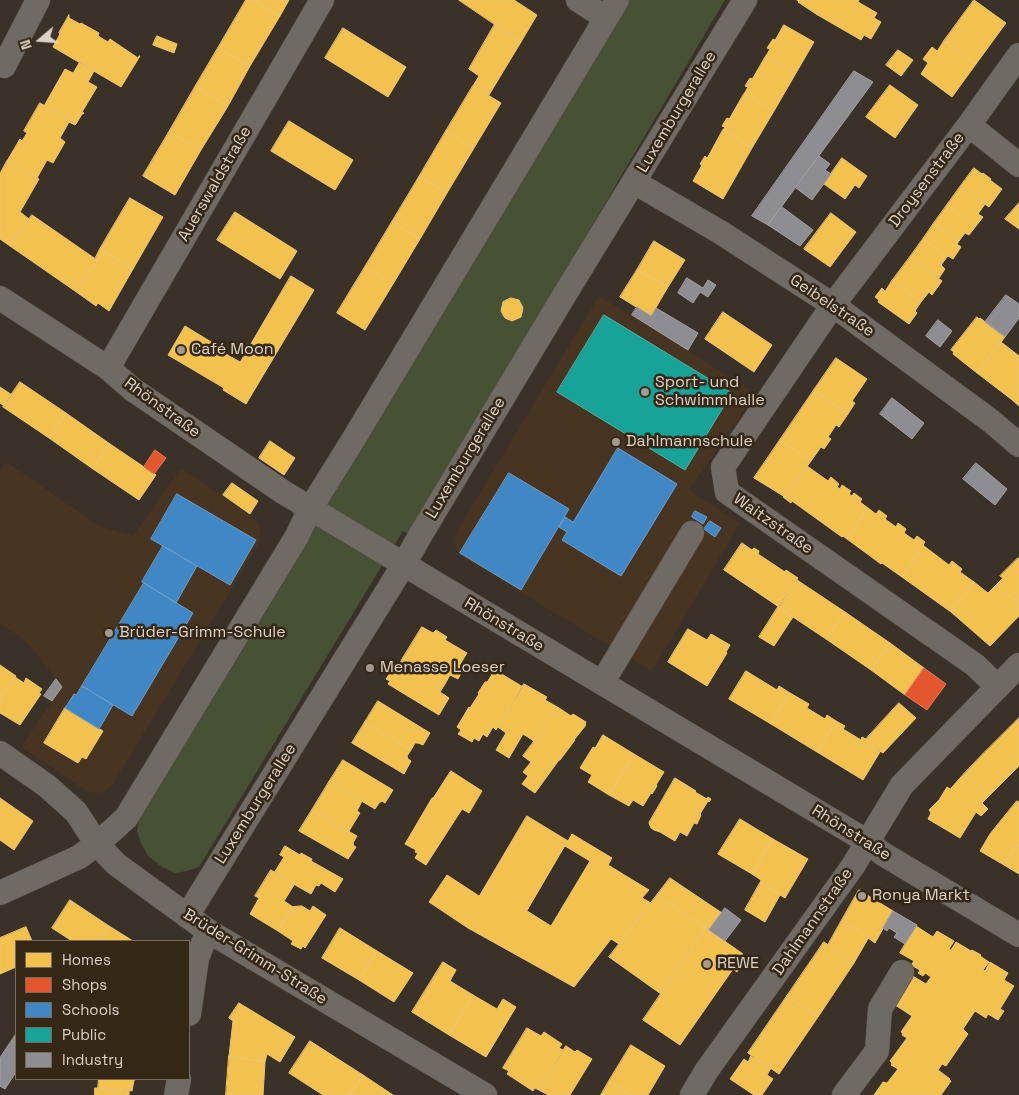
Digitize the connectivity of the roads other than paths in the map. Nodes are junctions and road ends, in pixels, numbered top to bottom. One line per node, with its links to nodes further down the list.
1 (38, 0): 7 (street)
2 (322, 0): 13 (street, Auerswaldstraße)
3 (578, 0): 5 (street)
4 (745, 0): 10 (street, Luxemburgerallee)
5 (611, 9): 15 (street)
6 (1019, 55): 8 (street, Droysenstraße)
7 (1, 68)
8 (969, 125): 9 (street); 12 (street, Droysenstraße)
9 (1019, 165)
10 (634, 182): 12 (street, Geibelstraße); 17 (street, Luxemburgerallee)
11 (0, 298): 13 (street, Rhönstraße)
12 (833, 305): 14 (street, Geibelstraße); 20 (street, Waitzstraße)
13 (108, 368): 15 (street, Rhönstraße)
14 (1019, 445)
15 (310, 509): 17 (street, Rhönstraße); 23 (street)
16 (692, 533): 19 (street)
17 (404, 564): 19 (street, Rhönstraße); 25 (street, Luxemburgerallee)
18 (1019, 665): 20 (street, Dahlmannstraße)
19 (602, 683): 22 (street, Rhönstraße)
20 (998, 687): 22 (street, Dahlmannstraße)
21 (0, 754): 23 (street, Brüder-Grimm-Straße)
22 (868, 842): 27 (street, Rhönstraße); 33 (street, Dahlmannstraße)
23 (98, 844): 24 (street); 25 (street, Brüder-Grimm-Straße)
24 (0, 893)
25 (187, 916): 26 (street, Brüder-Grimm-Straße)
26 (208, 931): 29 (street); 32 (street, Brüder-Grimm-Straße)
27 (1019, 935)
28 (902, 972): 34 (street)
29 (190, 1007)
30 (179, 1080): 31 (street)
31 (176, 1095)
32 (485, 1095)
33 (692, 1095)
34 (844, 1095)

